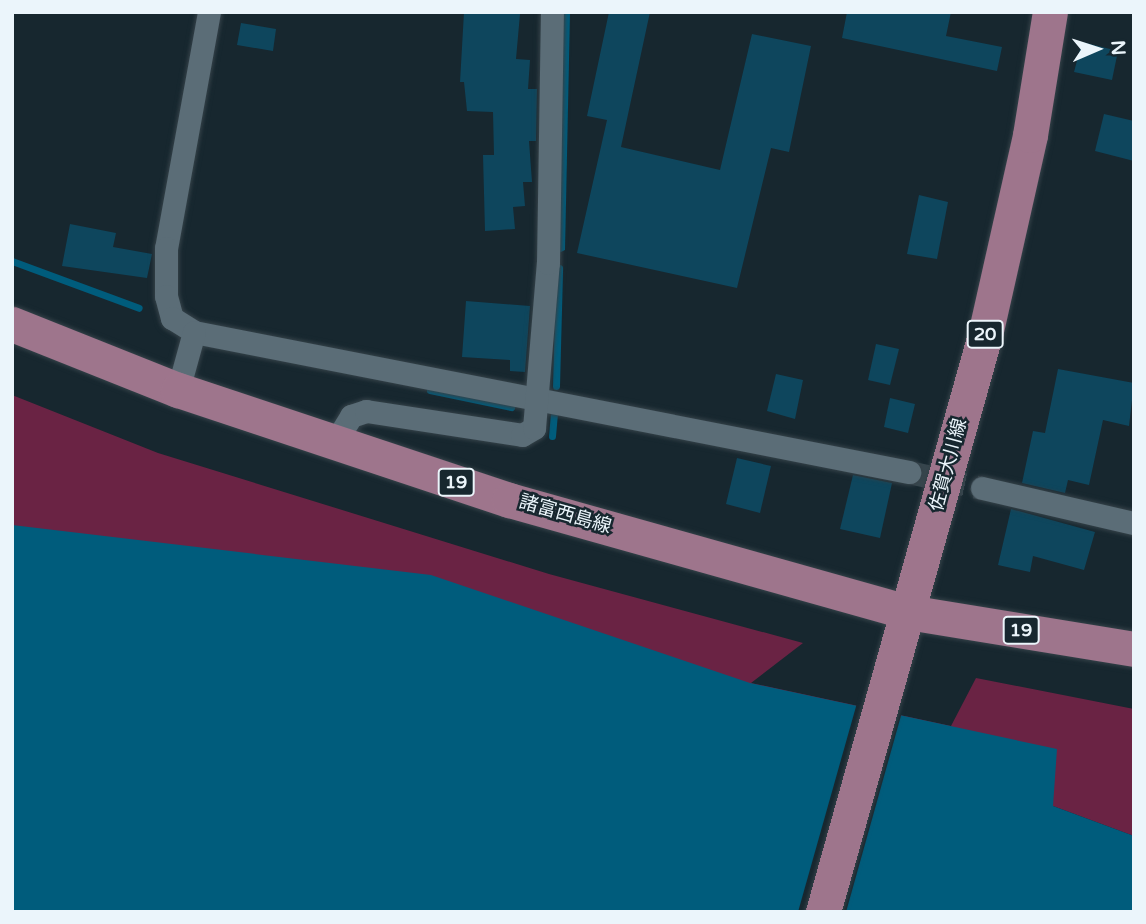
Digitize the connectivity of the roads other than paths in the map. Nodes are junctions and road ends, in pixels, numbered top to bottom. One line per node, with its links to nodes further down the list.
1 (209, 12): 5 (street)
2 (552, 12): 7 (street)
3 (1050, 12): 12 (main road, 佐賀大川線 / 20)
4 (12, 324): 6 (main road, 諸富西島線 / 19)
5 (194, 332): 6 (street); 7 (street)
6 (178, 390): 8 (main road, 諸富西島線 / 19)
7 (540, 398): 8 (street); 9 (street)
8 (335, 442): 12 (main road, 諸富西島線 / 19)
9 (909, 472)
10 (982, 488): 11 (street)
11 (1134, 523)
12 (908, 612): 13 (main road, 諸富西島線 / 19); 14 (main road, 佐賀大川線 / 20)
13 (1134, 649)
14 (823, 912)

